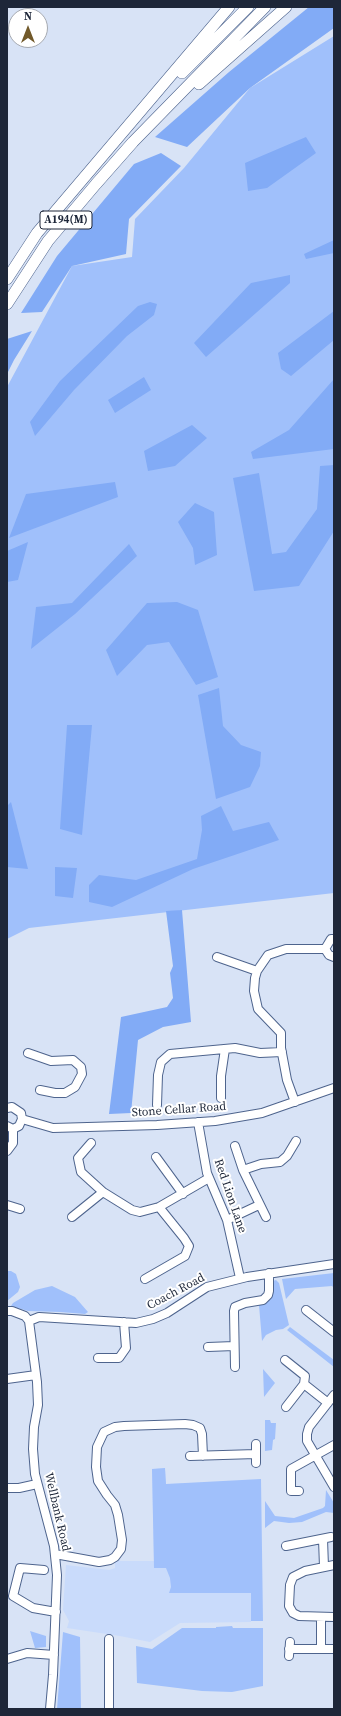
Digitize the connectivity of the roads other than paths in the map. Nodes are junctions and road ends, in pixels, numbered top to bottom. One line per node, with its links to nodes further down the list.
1 (229, 7): 5 (highway, A194(M))
2 (248, 7): 5 (highway, A194(M))
3 (265, 7): 6 (highway, A194(M))
4 (286, 7): 6 (highway, A194(M))
5 (127, 129): 7 (highway, A194(M))
6 (133, 142): 8 (highway, A194(M))
7 (7, 279)
8 (7, 304)
9 (334, 939): 10 (street)
10 (325, 949): 12 (street); 13 (street)
11 (217, 957): 13 (street)
12 (334, 957)
13 (257, 971): 15 (street)
14 (225, 1048): 15 (street); 19 (street); 21 (street)
15 (282, 1052): 20 (street)
16 (28, 1053): 18 (street)
17 (334, 1088): 20 (street, Stone Cellar Road)
18 (40, 1090)
19 (221, 1098)
20 (295, 1102): 24 (street, Stone Cellar Road)
21 (157, 1105)
22 (7, 1108): 23 (street)
23 (22, 1119): 24 (street, Stone Cellar Road); 25 (street)
24 (198, 1122): 32 (street, Red Lion Lane)
25 (10, 1128): 29 (street)
26 (296, 1141): 31 (street)
27 (91, 1143): 33 (street)
28 (235, 1146): 31 (street)
29 (7, 1151)
30 (156, 1157): 34 (street)
31 (243, 1170): 35 (street)
32 (209, 1178): 34 (street); 41 (street, Red Lion Lane)
33 (103, 1192): 37 (street); 39 (street)
34 (183, 1194): 37 (street)
35 (259, 1205): 40 (street); 41 (street)
36 (7, 1206): 38 (street)
37 (159, 1207): 45 (street)
38 (20, 1209)
39 (72, 1217)
40 (266, 1217)
41 (227, 1220): 44 (street, Red Lion Lane)
42 (334, 1264): 43 (street, Coach Road)
43 (269, 1273): 44 (street, Coach Road); 51 (street)
44 (240, 1278): 49 (street, Coach Road)
45 (144, 1279)
46 (306, 1310): 50 (street)
47 (7, 1311): 48 (street)
48 (29, 1321): 49 (street, Coach Road); 56 (street, Wellbank Road)
49 (124, 1322): 53 (street)
50 (334, 1332)
51 (234, 1346): 52 (street); 55 (street)
52 (208, 1347)
53 (98, 1358)
54 (286, 1359): 58 (street)
55 (235, 1367)
56 (36, 1376): 57 (street); 71 (street, Wellbank Road)
57 (7, 1379)
58 (304, 1384): 60 (street); 61 (street)
59 (334, 1395): 60 (street)
60 (328, 1403): 67 (street)
61 (286, 1407)
62 (256, 1444): 64 (street)
63 (334, 1446): 67 (street)
64 (256, 1454): 66 (street); 69 (street)
65 (190, 1456): 66 (street)
66 (203, 1456): 76 (street)
67 (316, 1456): 70 (street); 72 (street)
68 (286, 1461): 70 (street)
69 (256, 1463)
70 (291, 1468): 74 (street)
71 (38, 1484): 73 (street); 76 (street, Wellbank Road)
72 (334, 1487)
73 (7, 1488)
74 (299, 1491)
75 (286, 1546): 78 (street)
76 (55, 1554): 80 (street, Wellbank Road)
77 (334, 1565): 78 (street)
78 (324, 1567): 81 (street)
79 (44, 1570): 80 (street)
80 (56, 1612): 87 (street, Wellbank Road)
81 (321, 1617): 82 (street); 85 (street)
82 (334, 1617)
83 (109, 1639): 90 (street)
84 (289, 1649): 85 (street)
85 (321, 1649): 86 (street)
86 (334, 1649)
87 (54, 1655): 88 (street); 89 (street, Wellbank Road)
88 (7, 1659)
89 (50, 1709)
90 (109, 1709)

